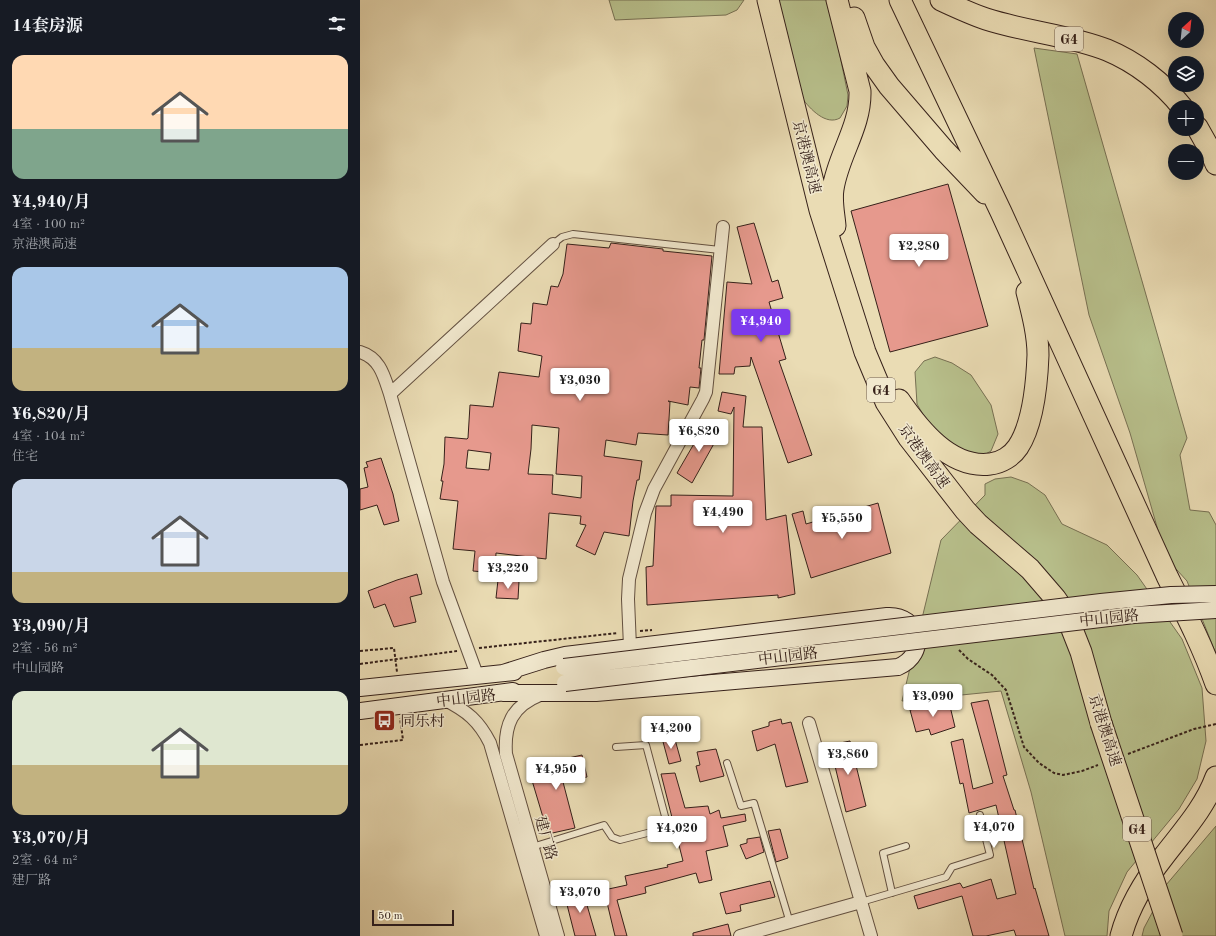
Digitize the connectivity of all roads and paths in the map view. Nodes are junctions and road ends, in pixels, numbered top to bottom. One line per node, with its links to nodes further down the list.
1 (768, 0): 15 (highway, 京港澳高速 / G4)
2 (837, 0): 10 (highway)
3 (849, 0): 9 (highway)
4 (900, 0): 9 (highway)
5 (942, 0): 6 (highway, G4)
6 (1175, 100)
7 (1202, 136): 8 (highway)
8 (1216, 164)
9 (1001, 212): 12 (highway)
10 (834, 214): 12 (highway); 15 (highway)
11 (723, 226): 14 (street)
12 (1011, 236): 25 (highway)
13 (553, 244): 14 (lane); 17 (street)
14 (720, 250): 20 (street)
15 (836, 260): 48 (highway, 京港澳高速 / G4, bridge)
16 (360, 352): 17 (street)
17 (390, 394): 23 (street)
18 (1216, 594): 22 (main road, 中山园路, bridge)
19 (1216, 610): 27 (main road, 中山园路, bridge)
20 (630, 647): 22 (main road); 28 (main road)
21 (360, 651): 24 (path)
22 (503, 673): 23 (main road, 中山园路)
23 (477, 675): 24 (main road, 中山园路)
24 (398, 684): 26 (main road, 中山园路)
25 (1216, 684)
26 (360, 688)
27 (503, 693): 28 (main road); 29 (main road, 中山园路)
28 (543, 694): 39 (street, 建厂路)
29 (445, 700): 30 (main road, 中山园路); 43 (street, 建厂路)
30 (398, 706): 31 (main road, 中山园路); 33 (path)
31 (360, 710)
32 (809, 722): 41 (street)
33 (360, 745)
34 (616, 747): 39 (lane)
35 (727, 763): 42 (lane)
36 (1216, 777): 47 (highway, G4)
37 (980, 815): 40 (lane)
38 (906, 846): 40 (lane)
39 (532, 847): 44 (street, 建厂路)
40 (892, 893): 41 (lane)
41 (862, 902): 42 (street); 46 (street)
42 (790, 923): 45 (street)
43 (546, 936)
44 (558, 936)
45 (740, 936)
46 (871, 936)
47 (1121, 936)
48 (1172, 936)

